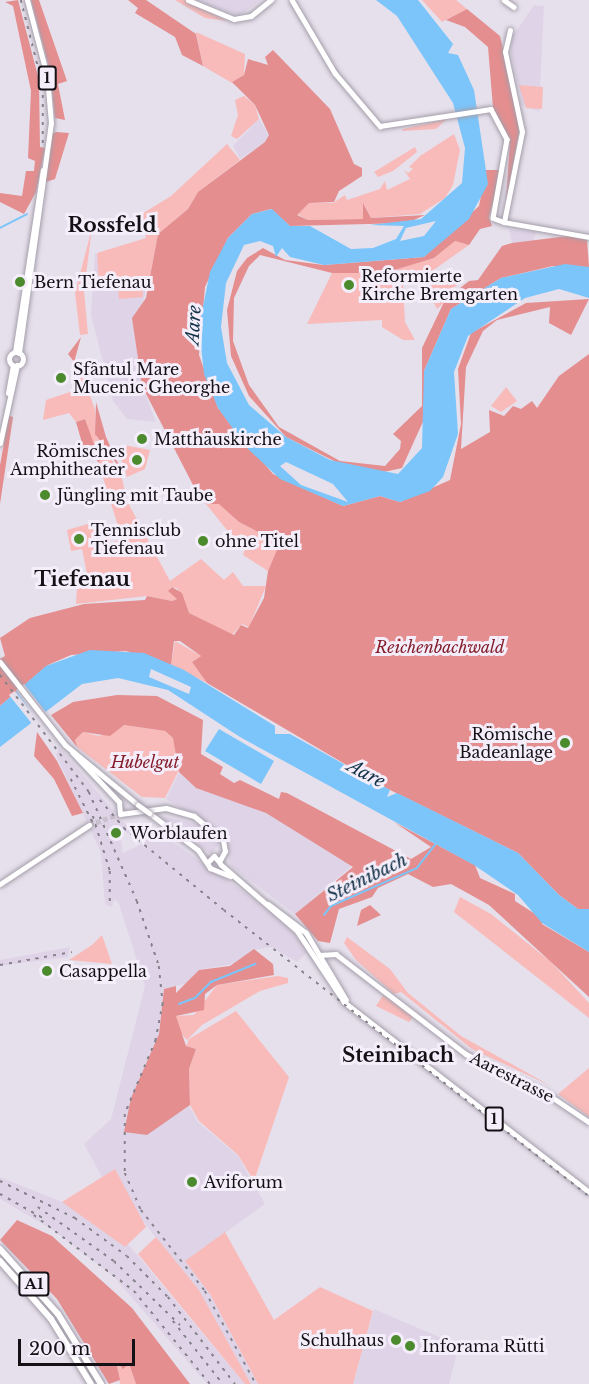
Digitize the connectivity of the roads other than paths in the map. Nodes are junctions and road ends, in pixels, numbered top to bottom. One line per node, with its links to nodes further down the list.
1 (27, 0): 10 (main road, 1)
2 (188, 0): 5 (street)
3 (292, 0): 8 (street)
4 (504, 0): 6 (street)
5 (270, 1)
6 (514, 7)
7 (510, 31): 8 (street)
8 (504, 222): 9 (street)
9 (589, 237)
10 (17, 352): 11 (main road); 11 (main road)
11 (15, 365): 12 (main road)
12 (0, 443)
13 (0, 662): 14 (main road, 1)
14 (72, 752): 16 (main road, 1, bridge); 16 (main road)
15 (89, 825): 17 (main road)
16 (215, 861): 18 (main road, 1)
17 (0, 886)
18 (316, 956): 19 (street, Aarestrasse); 20 (main road, 1)
19 (589, 1122)
20 (589, 1192)
21 (0, 1249): 24 (highway, A1)
22 (0, 1261): 23 (highway, A1)
23 (91, 1384)
24 (101, 1384)

